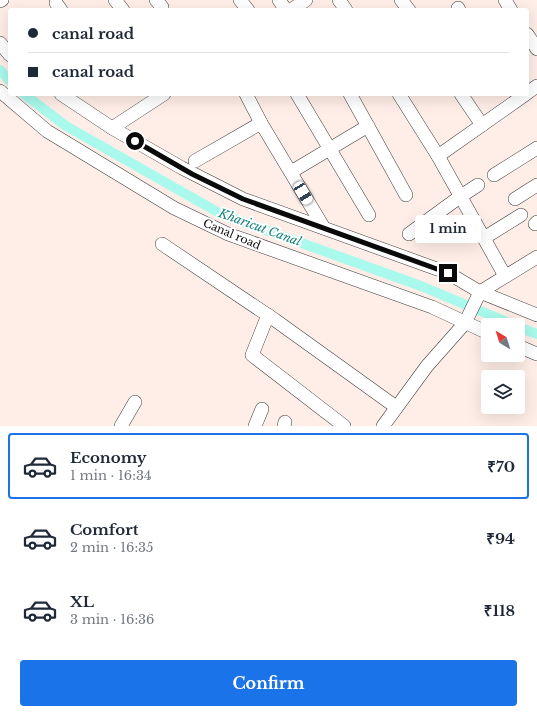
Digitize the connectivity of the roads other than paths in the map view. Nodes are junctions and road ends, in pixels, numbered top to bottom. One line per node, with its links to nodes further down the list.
1 (115, 0): 4 (street)
2 (306, 0): 5 (street)
3 (401, 0): 6 (street)
4 (121, 8)
5 (294, 8)
6 (407, 8)
7 (529, 37): 9 (street)
8 (0, 43): 10 (street)
9 (537, 49)
10 (8, 53)
11 (0, 91): 46 (street, Canal road)
12 (65, 96): 23 (street)
13 (161, 96): 23 (street)
14 (247, 96): 20 (street)
15 (298, 96): 25 (street)
16 (351, 96): 22 (street)
17 (400, 96): 26 (street)
18 (463, 96): 21 (street)
19 (521, 96): 21 (street)
20 (261, 123): 27 (street); 28 (street)
21 (482, 125): 26 (street)
22 (368, 126): 25 (street); 32 (street)
23 (112, 128): 37 (street)
24 (537, 148): 29 (street)
25 (330, 149): 28 (street); 35 (street)
26 (438, 156): 33 (street)
27 (195, 161)
28 (291, 172): 37 (street)
29 (494, 176)
30 (478, 185): 33 (street)
31 (537, 185): 34 (street)
32 (406, 195)
33 (461, 196): 38 (street); 39 (street)
34 (515, 199)
35 (369, 215)
36 (521, 216): 39 (street)
37 (324, 228): 43 (street)
38 (409, 234)
39 (484, 238): 42 (street)
40 (162, 244): 44 (street)
41 (537, 257): 42 (street)
42 (505, 276): 43 (street)
43 (477, 290): 45 (street); 46 (street)
44 (268, 315): 51 (street); 55 (street)
45 (537, 315)
46 (466, 319): 47 (street, Canal road); 51 (street)
47 (481, 329)
48 (525, 349): 49 (street)
49 (537, 354)
50 (135, 402): 53 (street)
51 (396, 407): 56 (street)
52 (262, 409): 54 (street)
53 (121, 426)
54 (255, 426)
55 (344, 426)
56 (383, 426)

